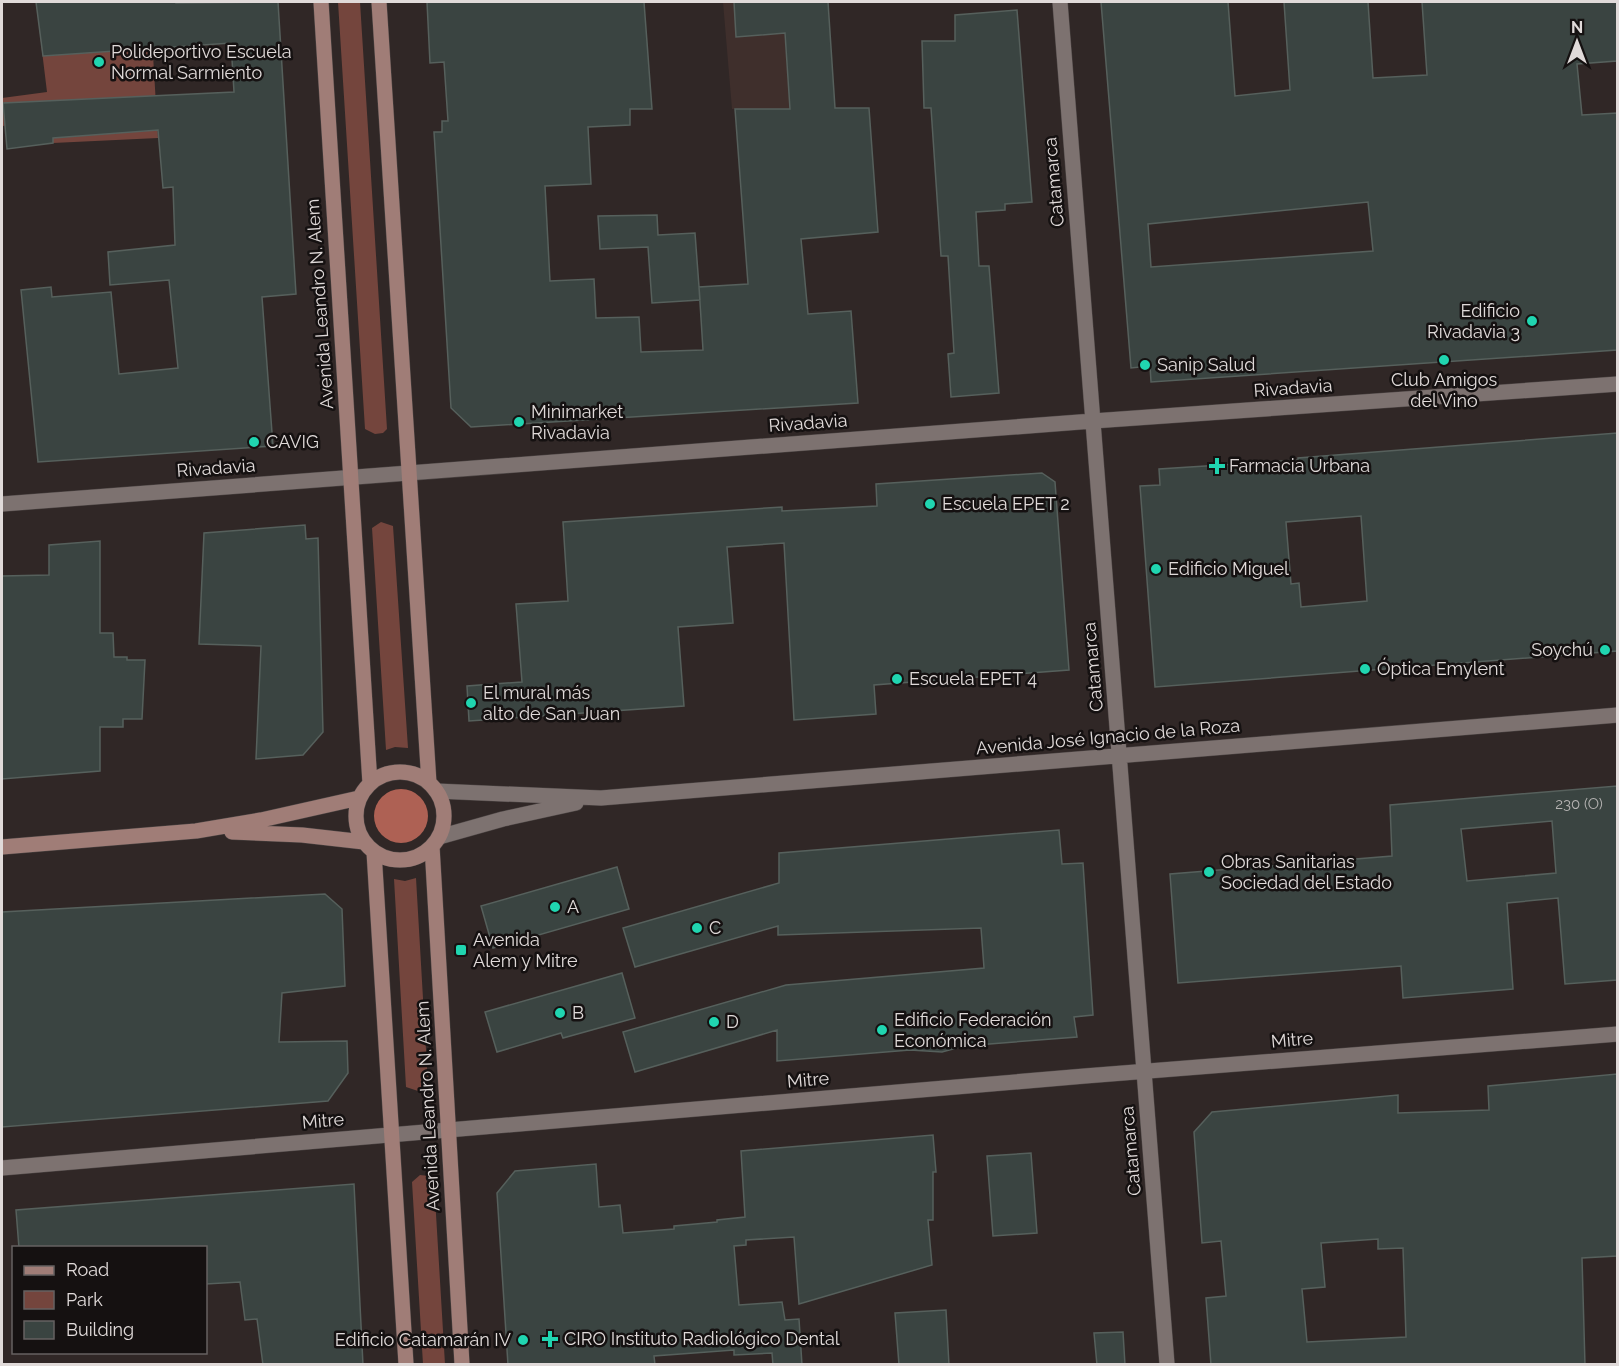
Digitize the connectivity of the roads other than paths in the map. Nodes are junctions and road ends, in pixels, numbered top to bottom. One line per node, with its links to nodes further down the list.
1 (321, 2): 7 (street, Avenida Leandro N. Alem)
2 (379, 2): 6 (street)
3 (1060, 2): 5 (street, Catamarca)
4 (1617, 384): 5 (street, Rivadavia)
5 (1093, 421): 6 (street, Rivadavia); 10 (street, Catamarca)
6 (409, 473): 7 (street, Rivadavia); 12 (street)
7 (351, 478): 8 (street, Rivadavia); 11 (street, Avenida Leandro N. Alem)
8 (2, 504)
9 (1617, 715): 10 (street, Avenida José Ignacio de la Roza)
10 (1119, 756): 14 (street, Avenida José Ignacio de la Roza); 20 (street, Catamarca)
11 (370, 784): 12 (street); 13 (street)
12 (433, 787): 14 (street, Avenida José Ignacio de la Roza); 16 (street)
13 (359, 798): 15 (street); 18 (street)
14 (602, 798): 16 (street, Avenida José Ignacio de la Roza)
15 (196, 831): 17 (street); 18 (street)
16 (436, 841): 18 (street); 21 (street, Avenida Leandro N. Alem)
17 (2, 847)
18 (369, 847): 22 (street, Avenida Leandro N. Alem)
19 (1617, 1034): 20 (street, Mitre)
20 (1144, 1071): 21 (street, Mitre); 26 (street, Catamarca)
21 (448, 1130): 22 (street, Mitre); 25 (street, Avenida Leandro N. Alem)
22 (391, 1135): 23 (street, Mitre); 24 (street, Avenida Leandro N. Alem)
23 (2, 1168)
24 (405, 1365)
25 (462, 1365)
26 (1167, 1365)

